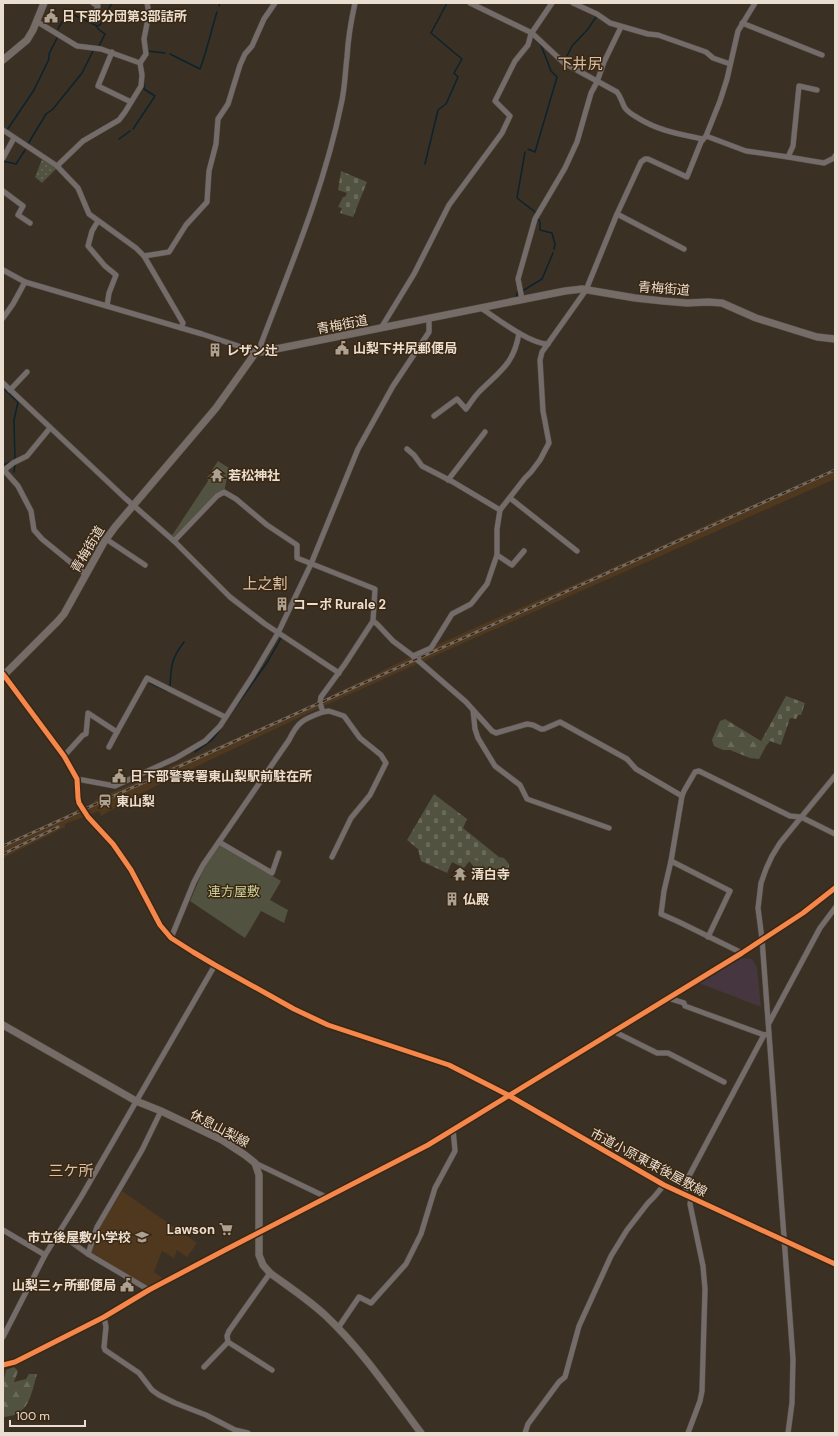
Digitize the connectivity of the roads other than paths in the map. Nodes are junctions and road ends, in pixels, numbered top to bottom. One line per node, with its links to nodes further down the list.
1 (44, 3): 11 (main road)
2 (93, 3): 10 (street)
3 (147, 3): 18 (street)
4 (275, 3): 35 (street)
5 (355, 3): 49 (street)
6 (470, 3): 14 (street)
7 (552, 3): 14 (street)
8 (574, 3): 13 (street)
9 (755, 3): 12 (street)
10 (93, 19)
11 (36, 21): 15 (street); 17 (main road)
12 (742, 24): 16 (street); 19 (street)
13 (621, 27): 19 (street); 20 (street)
14 (532, 33): 20 (street); 45 (street)
15 (112, 52): 18 (street); 22 (street)
16 (822, 55)
17 (3, 60)
18 (140, 63): 22 (street)
19 (730, 64): 25 (street)
20 (597, 82): 25 (street); 39 (street)
21 (817, 90): 26 (street)
22 (131, 102): 29 (street)
23 (3, 130): 24 (street)
24 (14, 138): 28 (street); 29 (street)
25 (705, 138): 26 (street); 31 (street)
26 (788, 157): 27 (street)
27 (835, 157)
28 (3, 158)
29 (57, 166): 32 (street)
30 (3, 191): 33 (street)
31 (617, 214): 34 (street); 38 (street)
32 (98, 221): 35 (street); 40 (street)
33 (30, 223)
34 (684, 249)
35 (144, 256): 44 (street)
36 (3, 270): 37 (street)
37 (25, 282): 40 (street); 42 (street)
38 (586, 290): 39 (main road, 青梅街道); 47 (main road, 青梅街道); 48 (street)
39 (522, 299): 41 (main road, 青梅街道)
40 (107, 306): 44 (street)
41 (481, 308): 43 (main road, 青梅街道); 46 (street)
42 (3, 318)
43 (429, 318): 45 (main road, 青梅街道); 67 (street)
44 (181, 328): 49 (street)
45 (381, 328): 49 (main road, 青梅街道)
46 (519, 333): 48 (street); 53 (street)
47 (835, 339)
48 (548, 344): 59 (street)
49 (259, 352): 60 (main road, 青梅街道)
50 (27, 372): 52 (street)
51 (3, 383): 52 (street)
52 (10, 390): 54 (street)
53 (434, 416)
54 (50, 428): 57 (street); 60 (street)
55 (485, 432): 58 (street)
56 (406, 449): 58 (street)
57 (3, 470): 69 (street)
58 (448, 480): 61 (street)
59 (510, 498): 61 (street); 65 (street)
60 (133, 505): 62 (main road, 青梅街道); 63 (street)
61 (500, 510): 66 (street)
62 (106, 539): 68 (street); 69 (main road, 青梅街道)
63 (174, 541): 67 (street); 71 (street)
64 (524, 551): 66 (street)
65 (577, 551)
66 (497, 555): 72 (street)
67 (311, 564): 70 (street); 71 (street)
68 (145, 565)
69 (86, 574): 74 (main road, 青梅街道)
70 (372, 621): 72 (street); 73 (street)
71 (278, 633): 73 (street); 77 (street)
72 (413, 656): 75 (street)
73 (339, 673): 76 (street)
74 (3, 675): 80 (street)
75 (473, 709): 83 (street); 85 (street)
76 (323, 712): 87 (street); 89 (street)
77 (225, 717): 78 (street); 82 (street)
78 (117, 732): 79 (street); 80 (street)
79 (109, 747)
80 (64, 756): 82 (street)
81 (835, 776): 84 (street)
82 (77, 779): 94 (street, 市道小原東東後屋敷線)
83 (682, 796): 84 (street); 90 (street)
84 (802, 817): 86 (street); 95 (street)
85 (609, 828)
86 (835, 834)
87 (219, 842): 88 (street); 94 (street)
88 (279, 853)
89 (332, 856)
90 (671, 860): 93 (street); 93 (street)
91 (835, 888): 95 (street)
92 (835, 908): 99 (street)
93 (708, 937): 96 (street)
94 (171, 938): 97 (street, 市道小原東東後屋敷線)
95 (762, 939): 96 (street); 99 (street)
96 (742, 953): 98 (street)
97 (215, 965): 104 (street, 市道小原東東後屋敷線); 105 (street)
98 (668, 998): 101 (street); 102 (street)
99 (768, 1024): 102 (street)
100 (3, 1025): 105 (main road, 休息山梨線)
101 (613, 1031): 103 (street); 104 (street)
102 (767, 1035): 110 (street); 116 (street)
103 (724, 1082)
104 (508, 1095): 107 (street); 109 (street, 市道小原東東後屋敷線)
105 (136, 1101): 106 (main road, 休息山梨線); 115 (street)
106 (161, 1111): 108 (main road, 休息山梨線); 117 (street)
107 (453, 1129): 111 (street); 123 (street)
108 (255, 1163): 111 (street); 114 (main road, 休息山梨線)
109 (664, 1184): 110 (street, 市道小原東東後屋敷線); 131 (street)
110 (683, 1194): 112 (street, 市道小原東東後屋敷線)
111 (326, 1197): 114 (street)
112 (691, 1198): 116 (street, 市道小原東東後屋敷線); 132 (street)
113 (3, 1230): 118 (street)
114 (259, 1232): 120 (main road, 休息山梨線); 121 (street)
115 (59, 1233): 117 (street); 118 (street)
116 (784, 1240): 119 (street, 市道小原東東後屋敷線); 133 (street)
117 (88, 1254): 121 (street)
118 (45, 1255): 124 (street)
119 (835, 1264)
120 (270, 1273): 123 (main road, 休息山梨線); 125 (street)
121 (149, 1290): 122 (street)
122 (104, 1317): 126 (street); 129 (street)
123 (338, 1328): 130 (main road, 休息山梨線)
124 (3, 1337)
125 (228, 1342): 127 (street); 128 (street)
126 (3, 1366)
127 (204, 1367)
128 (272, 1370)
129 (248, 1433)
130 (421, 1433)
131 (525, 1433)
132 (688, 1433)
133 (788, 1433)

